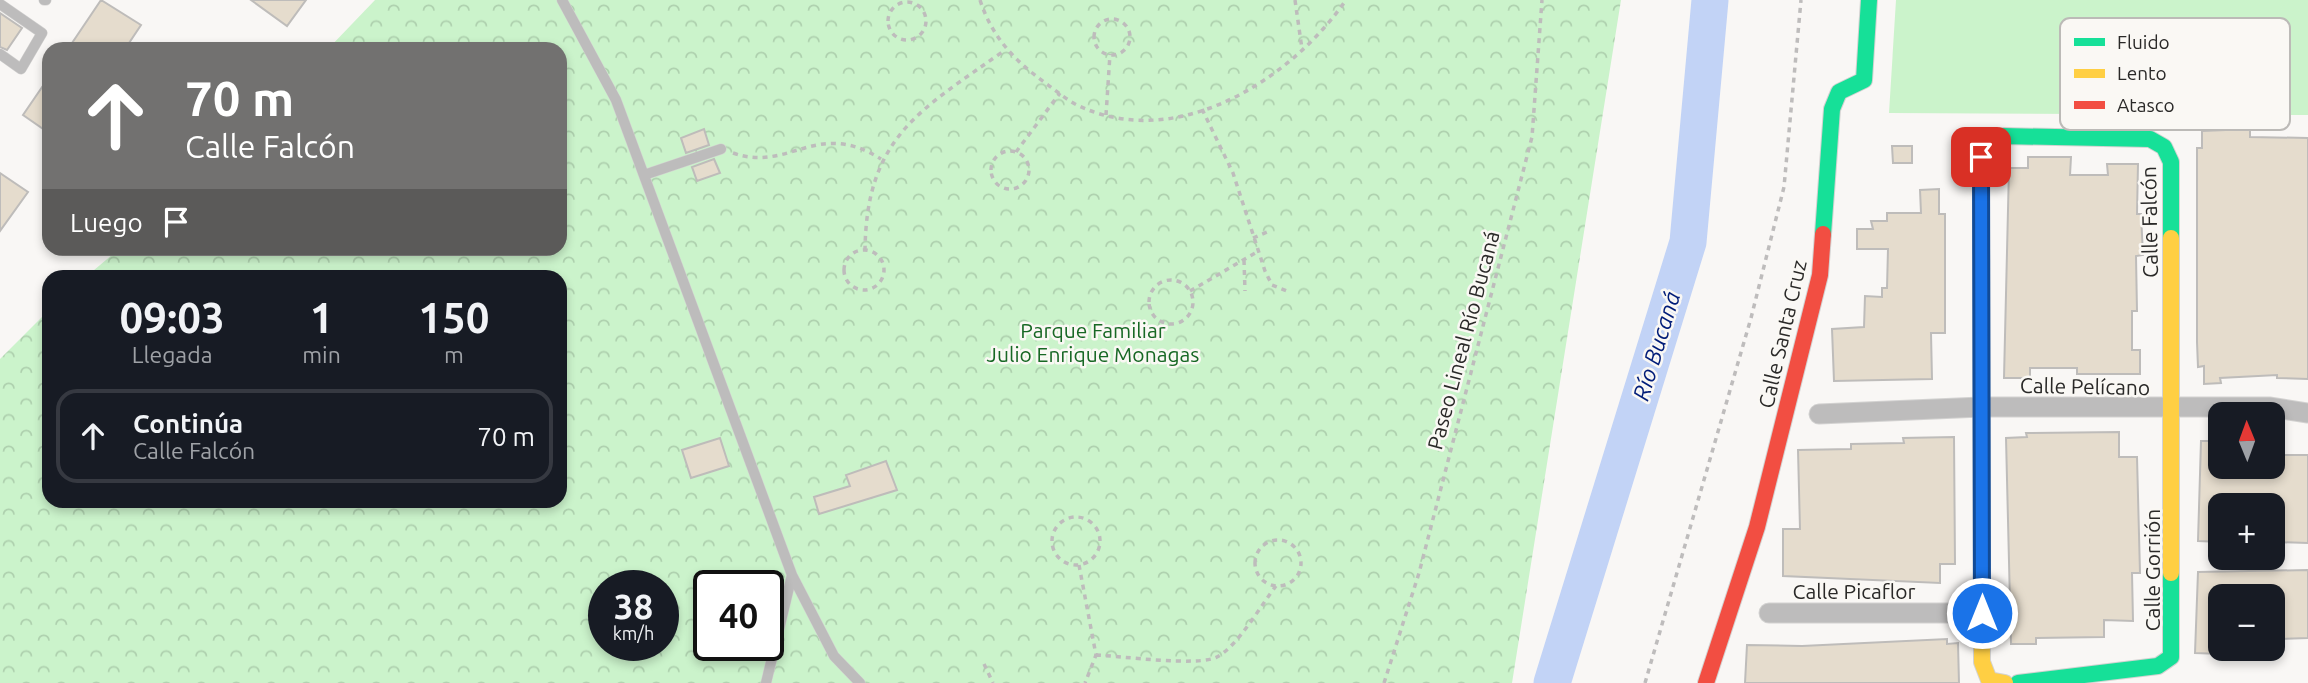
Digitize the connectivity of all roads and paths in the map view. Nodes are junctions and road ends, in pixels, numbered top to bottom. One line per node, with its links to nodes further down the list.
1 (562, 0): 20 (lane)
2 (980, 0): 10 (path)
3 (1295, 0): 11 (path)
4 (1346, 0): 11 (path)
5 (1542, 0): 44 (path, Paseo Lineal Río Bucaná)
6 (1801, 0): 45 (path)
7 (1869, 0): 46 (street, Calle Santa Cruz)
8 (917, 2): 8 (path)
9 (0, 4): 12 (lane)
10 (1006, 49): 14 (path); 19 (path)
11 (1302, 49): 15 (path)
12 (0, 54)
13 (1110, 54): 13 (path); 16 (path)
14 (1060, 93): 16 (path); 18 (path)
15 (1202, 109): 16 (path); 22 (path)
16 (1106, 115)
17 (721, 149): 19 (path); 20 (lane)
18 (1016, 152): 18 (path)
19 (881, 159): 23 (path)
20 (644, 175): 34 (lane)
21 (1267, 232): 22 (path)
22 (1253, 238): 24 (path)
23 (865, 251): 23 (path)
24 (1257, 252): 25 (path); 28 (path)
25 (1244, 260): 26 (path); 27 (path)
26 (1190, 291): 26 (path)
27 (1245, 291)
28 (1287, 291)
29 (1981, 407): 30 (street, Calle Pelícano); 30 (street, Calle Falcón); 32 (street, Calle Pelícano); 37 (street)
30 (2172, 409): 31 (street, Calle Pelícano); 48 (street, Calle Gorrión)
31 (2308, 412)
32 (1818, 414)
33 (1079, 565): 33 (path); 38 (path)
34 (792, 575): 40 (lane); 41 (lane)
35 (1276, 586): 35 (path); 38 (path)
36 (1769, 613): 37 (street, Calle Picaflor)
37 (1982, 613): 47 (street)
38 (1096, 655): 43 (path)
39 (984, 664): 42 (path)
40 (766, 683)
41 (860, 683)
42 (993, 683)
43 (1085, 683)
44 (1384, 683)
45 (1645, 683)
46 (1706, 683)
47 (2006, 683)
48 (2018, 683)

